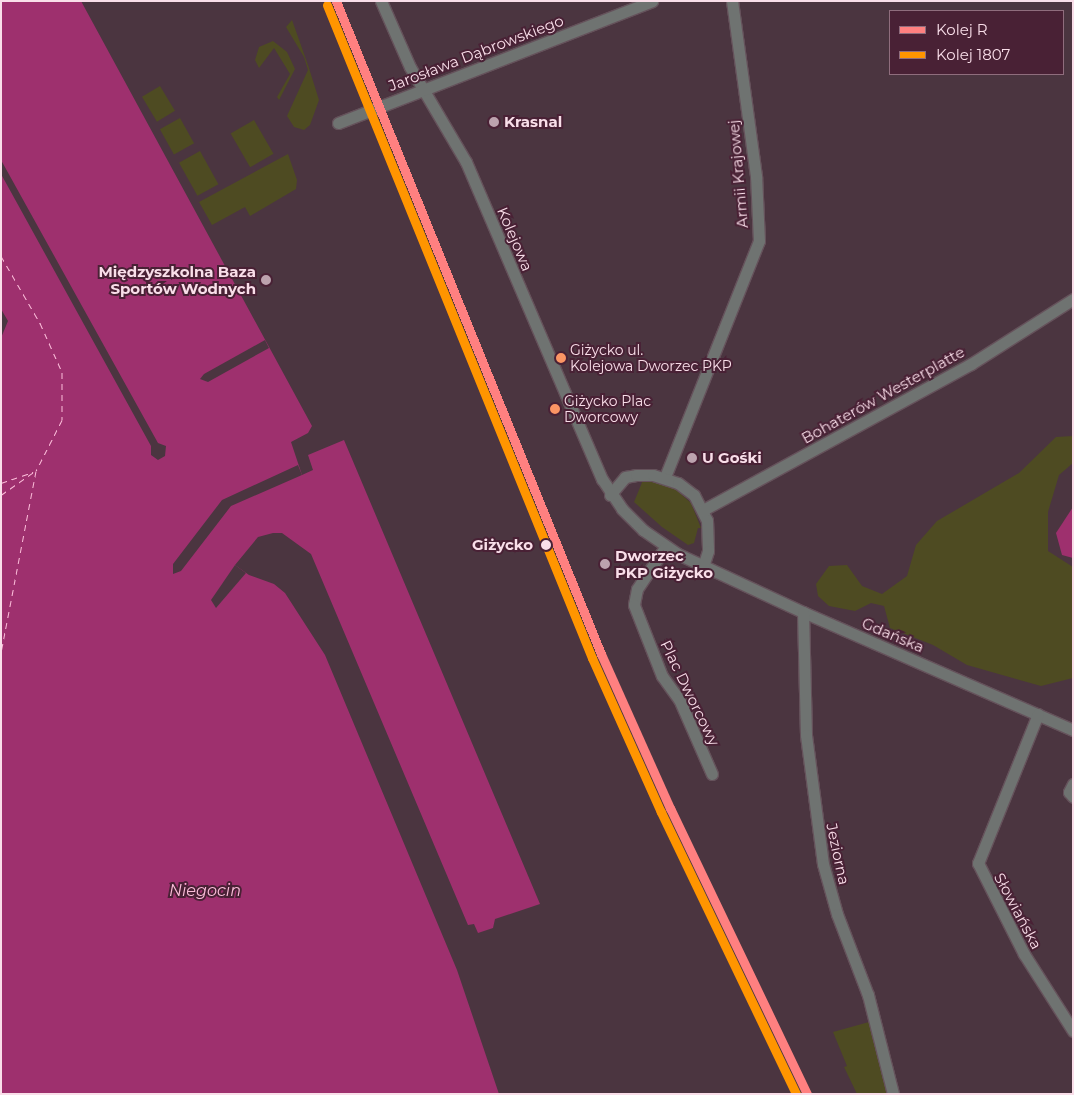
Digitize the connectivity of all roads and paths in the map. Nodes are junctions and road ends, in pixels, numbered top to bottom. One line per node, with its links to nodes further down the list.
1 (381, 1): 5 (street, Kolejowa)
2 (652, 1): 4 (street, Jarosława Dąbrowskiego)
3 (732, 1): 8 (street, Armii Krajowej)
4 (638, 4): 5 (street, Jarosława Dąbrowskiego)
5 (422, 89): 6 (street, Jarosława Dąbrowskiego); 9 (street, Kolejowa)
6 (338, 123)
7 (1073, 299): 10 (street, Bohaterów Westerplatte)
8 (666, 477): 9 (street); 10 (street)
9 (610, 495): 11 (street)
10 (703, 510): 12 (street)
11 (666, 546): 12 (street); 16 (street, Plac Dworcowy)
12 (703, 566): 13 (street, Gdańska)
13 (803, 612): 14 (street, Gdańska); 20 (street, Jeziorna)
14 (1038, 714): 15 (street, Gdańska); 19 (street, Słowiańska)
15 (1073, 730)
16 (712, 774)
17 (1073, 784): 18 (street)
18 (1073, 797)
19 (1073, 1030)
20 (893, 1094)

